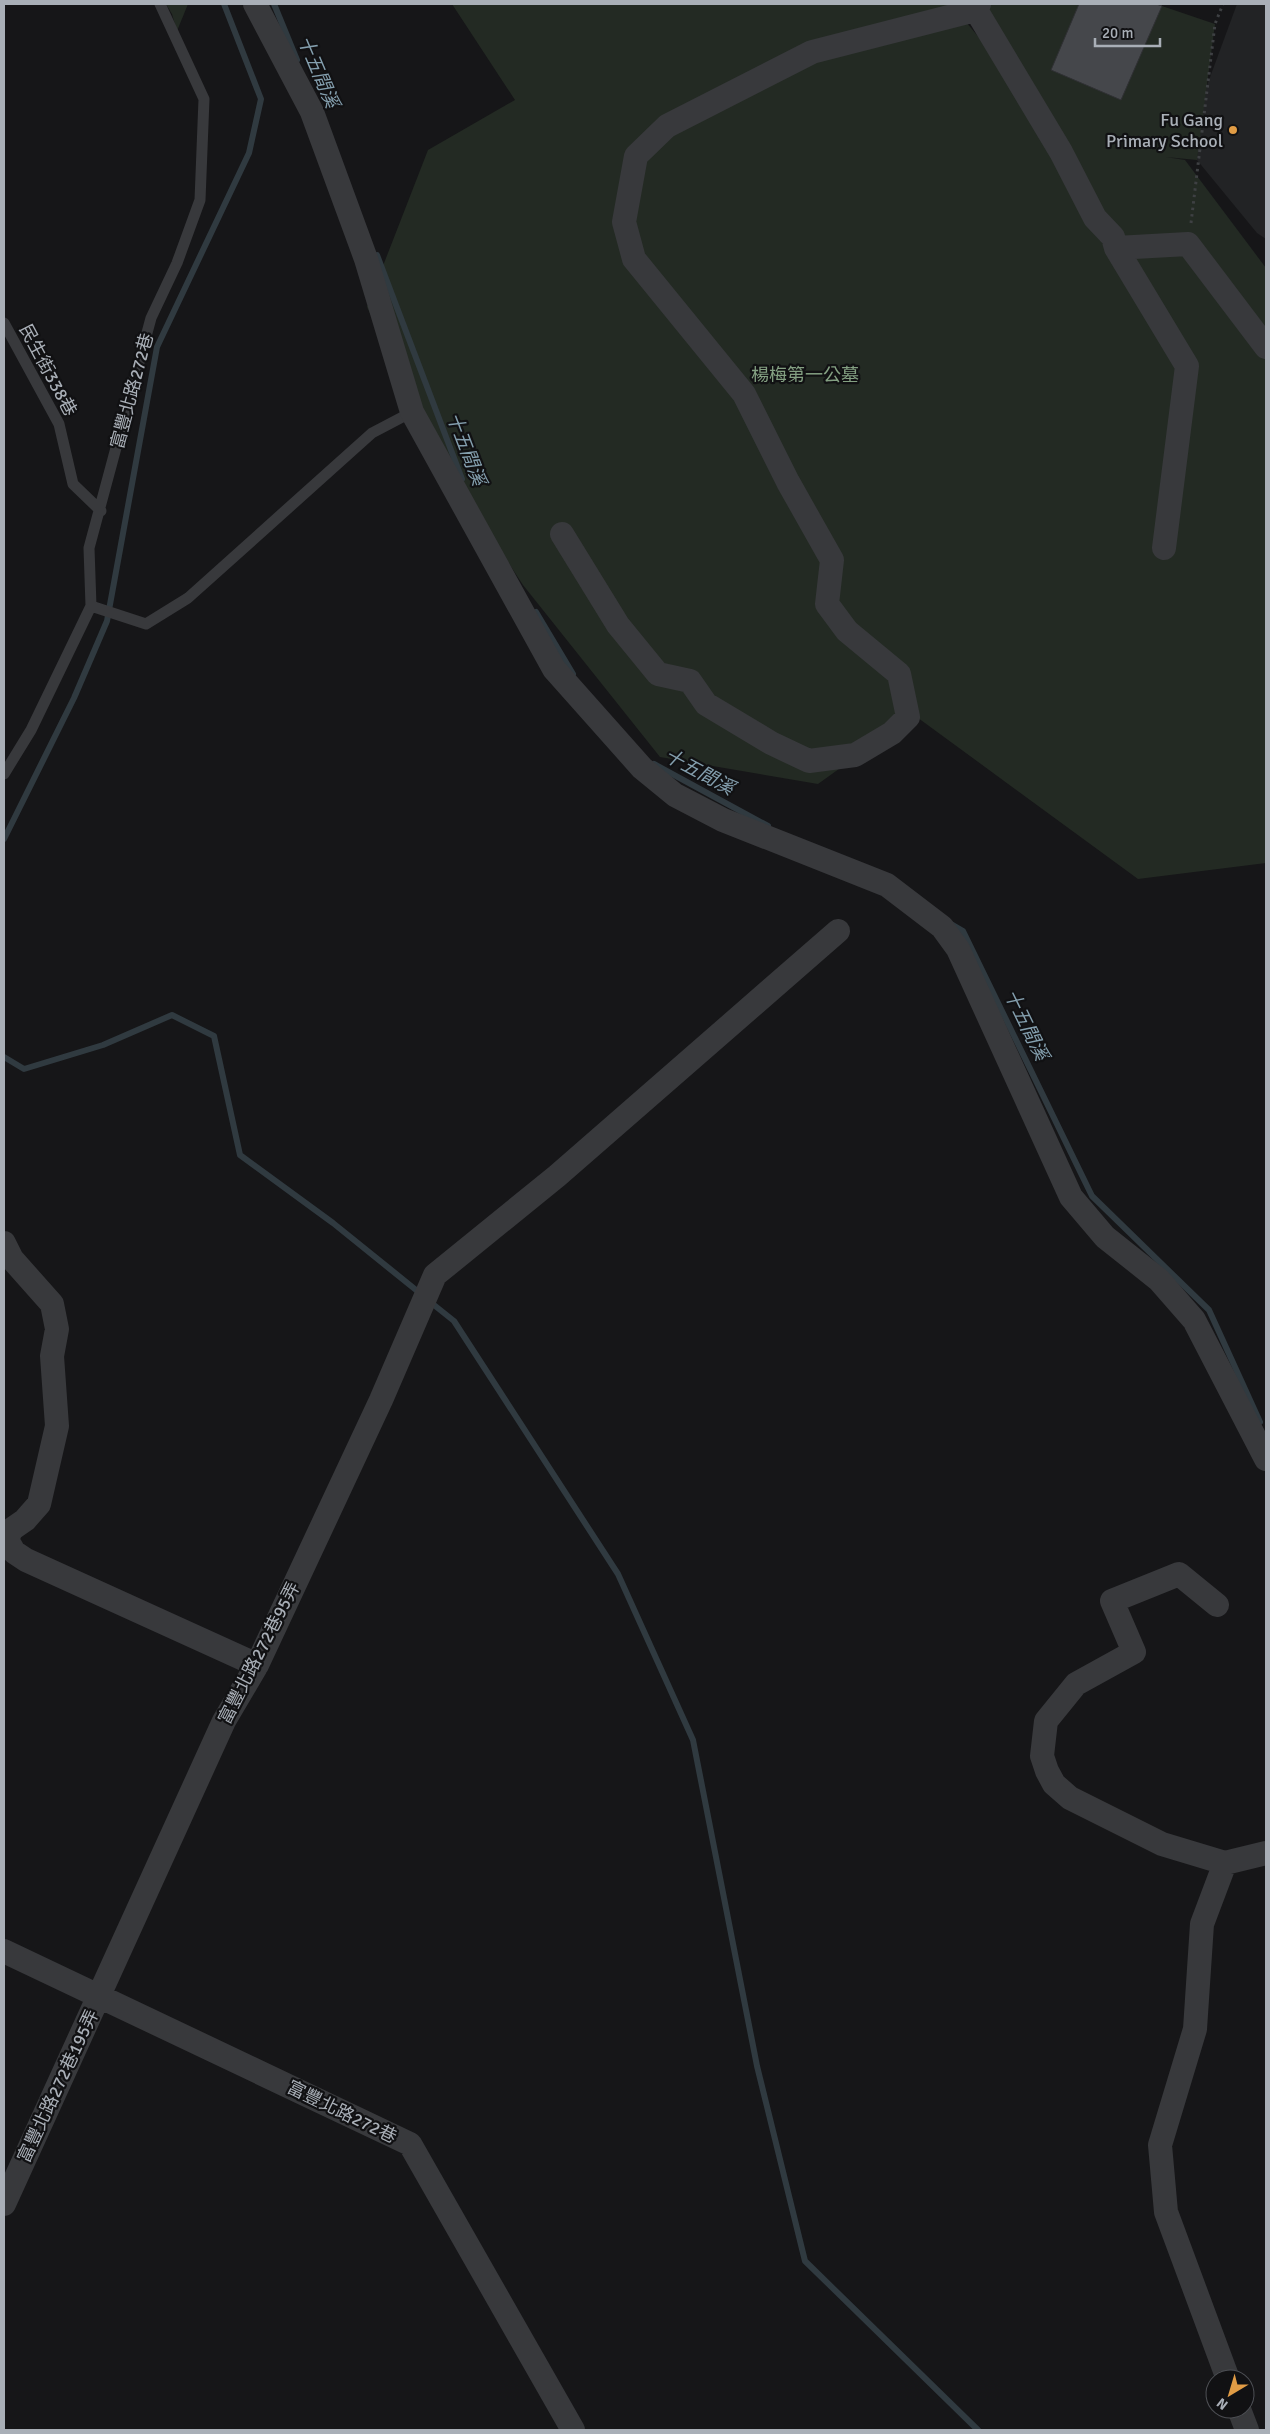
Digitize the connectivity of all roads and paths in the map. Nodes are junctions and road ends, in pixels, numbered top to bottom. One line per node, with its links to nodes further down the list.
1 (160, 4): 10 (lane, 富豐北路272巷)
2 (255, 4): 9 (street)
3 (1223, 4): 5 (path)
4 (977, 7): 6 (street); 11 (street)
5 (1188, 244): 6 (street); 8 (street)
6 (1116, 248): 12 (street)
7 (4, 323): 10 (lane, 民生街338巷)
8 (1266, 347)
9 (412, 412): 13 (lane); 17 (street)
10 (101, 511): 13 (lane, 富豐北路272巷)
11 (562, 534)
12 (1164, 548)
13 (93, 606): 14 (lane, 富豐北路272巷)
14 (4, 774)
15 (838, 931): 19 (street, 富豐北路272巷95弄)
16 (4, 1243): 19 (street)
17 (1266, 1459)
18 (1217, 1605): 21 (street)
19 (257, 1665): 23 (street, 富豐北路272巷95弄)
20 (1266, 1852): 21 (street)
21 (1225, 1864): 25 (street)
22 (4, 1951): 23 (street, 富豐北路272巷)
23 (100, 1996): 24 (street, 富豐北路272巷195弄); 26 (street, 富豐北路272巷)
24 (4, 2204)
25 (1224, 2369)
26 (574, 2430)

